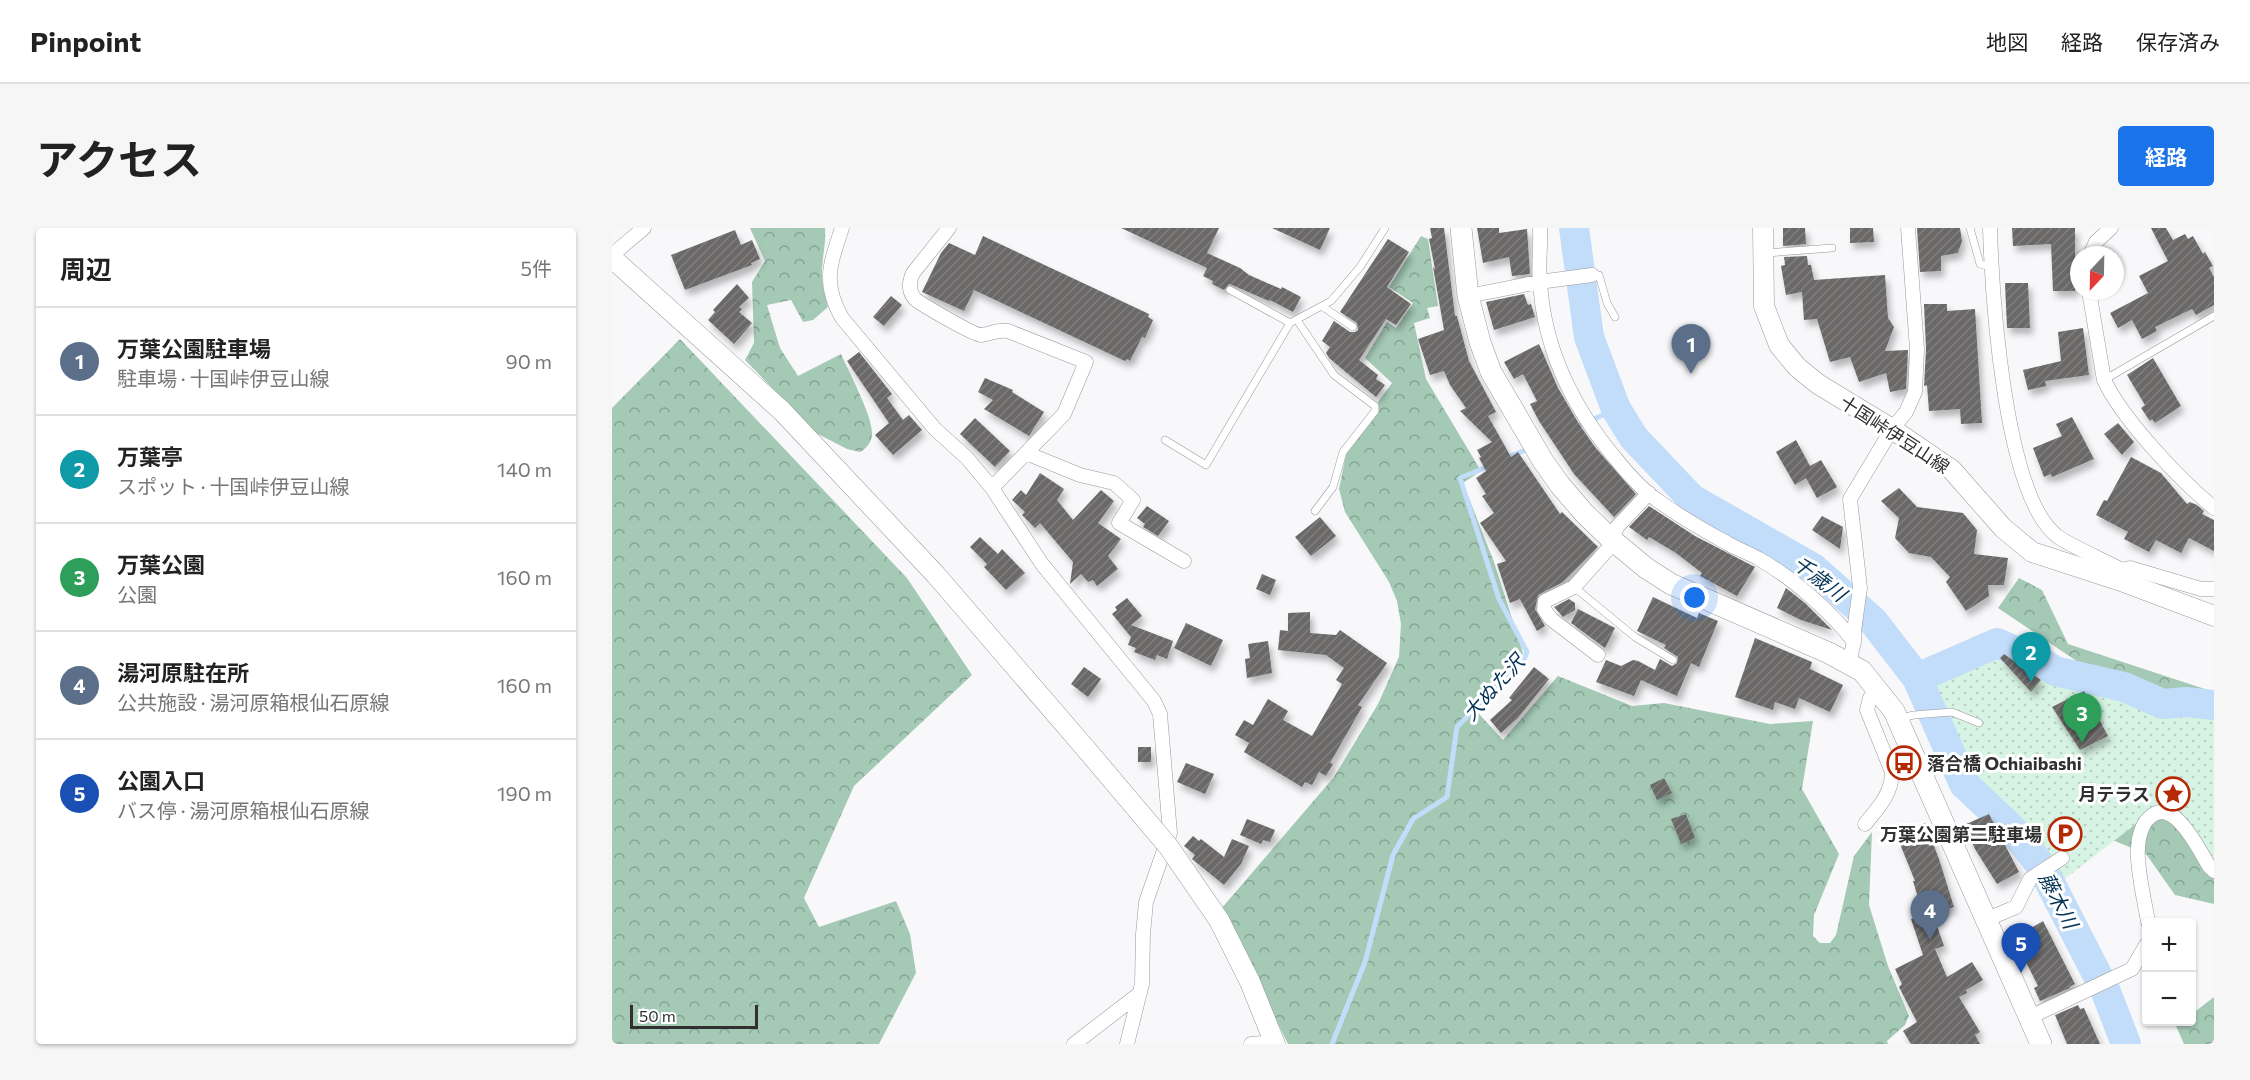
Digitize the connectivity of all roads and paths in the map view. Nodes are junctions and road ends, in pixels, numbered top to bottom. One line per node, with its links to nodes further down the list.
1 (644, 228): 17 (street)
2 (833, 228): 13 (street)
3 (842, 228): 13 (street)
4 (949, 228): 33 (street)
5 (1385, 228): 24 (lane)
6 (1461, 228): 22 (main road)
7 (1540, 228): 20 (street)
8 (1763, 228): 16 (street, 十国峠伊豆山線)
9 (1908, 228): 31 (street)
10 (1970, 228): 18 (lane)
11 (1990, 228): 18 (street)
12 (2111, 228): 14 (street)
13 (837, 245): 34 (street)
14 (2094, 246)
15 (1832, 249): 16 (lane)
16 (1762, 253): 31 (street, 十国峠伊豆山線)
17 (612, 256): 59 (street, bridge)
18 (1991, 267): 40 (street)
19 (1592, 275): 20 (street); 26 (lane)
20 (1543, 281): 22 (street); 35 (street)
21 (1230, 290): 28 (lane)
22 (1468, 296): 38 (main road)
23 (2091, 300): 30 (street)
24 (1323, 308): 27 (lane); 29 (lane)
25 (2214, 316): 30 (lane)
26 (1615, 317)
27 (1297, 320): 28 (lane); 37 (lane)
28 (1290, 323): 32 (lane)
29 (1353, 327)
30 (2104, 380): 36 (street)
31 (1892, 429): 40 (street, 十国峠伊豆山線); 44 (street)
32 (1165, 440)
33 (1026, 453): 34 (street); 39 (street)
34 (993, 488): 57 (street)
35 (1649, 494): 38 (street); 44 (street)
36 (2214, 508)
37 (1315, 511)
38 (1611, 539): 41 (street); 47 (main road)
39 (1185, 561)
40 (2122, 575): 42 (street); 43 (street, 十国峠伊豆山線)
41 (1574, 587): 45 (street); 46 (lane)
42 (2214, 589)
43 (2214, 616)
44 (1854, 637): 47 (street)
45 (1598, 655)
46 (1674, 660)
47 (1849, 663): 48 (main road)
48 (1878, 689): 49 (main road); 51 (street)
49 (1906, 717): 50 (lane); 55 (main road)
50 (1979, 723)
51 (1865, 824)
52 (2060, 860): 55 (street)
53 (2214, 871): 54 (street)
54 (2147, 918)
55 (1985, 920): 58 (main road)
56 (2142, 952): 58 (street)
57 (1139, 994): 60 (street); 61 (street)
58 (2028, 1018): 63 (main road)
59 (1274, 1043): 62 (street)
60 (1074, 1044)
61 (1126, 1044)
62 (1251, 1044)
63 (2041, 1044)

